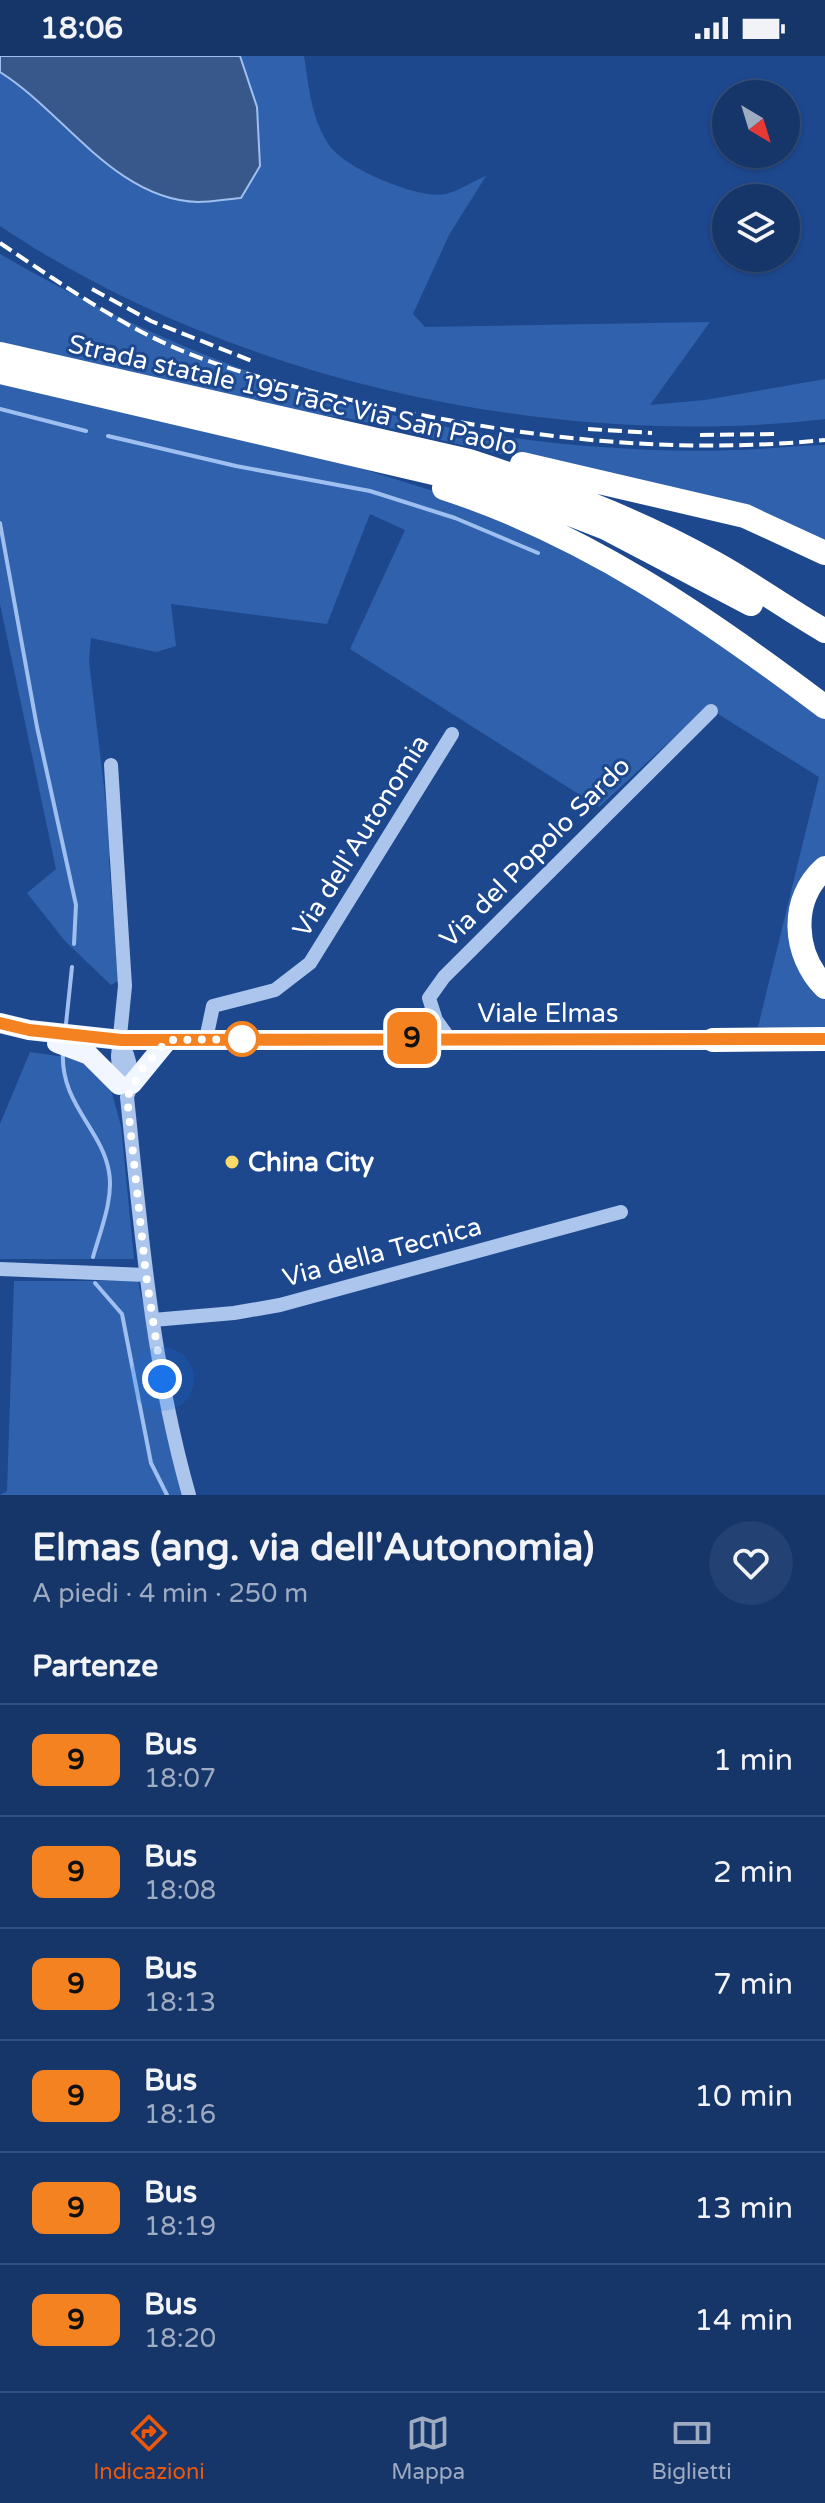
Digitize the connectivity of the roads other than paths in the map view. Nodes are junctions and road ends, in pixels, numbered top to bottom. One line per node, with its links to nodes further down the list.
1 (0, 354): 3 (highway, Strada statale 195 racc Via San Paolo)
2 (0, 372): 3 (highway, Strada statale 195 racc Via San Paolo)
3 (239, 417): 4 (highway, Strada statale 195 racc Via San Paolo); 5 (highway, Strada statale 195 racc Via San Paolo)
4 (372, 456): 8 (highway, Strada statale 195 racc Via San Paolo); 9 (highway)
5 (469, 461): 6 (highway); 7 (highway, Strada statale 195 racc Via San Paolo)
6 (825, 553)
7 (825, 631)
8 (825, 648)
9 (825, 707)
10 (711, 711): 17 (street, Via del Popolo Sardo)
11 (452, 734): 18 (street, Via dell'Autonomia)
12 (111, 765): 20 (street)
13 (825, 868): 14 (highway)
14 (825, 987)
15 (0, 1023): 16 (main road, Viale Elmas)
16 (28, 1030): 20 (main road, Viale Elmas); 25 (main road)
17 (449, 1038): 18 (main road, Viale Elmas); 22 (main road, Viale Elmas)
18 (206, 1039): 21 (main road, Viale Elmas)
19 (825, 1039): 23 (highway)
20 (121, 1040): 21 (main road, Viale Elmas); 25 (street)
21 (168, 1040): 25 (main road)
22 (713, 1040): 23 (highway)
23 (779, 1040): 24 (highway)
24 (825, 1048)
25 (126, 1089): 28 (street)
26 (621, 1212): 29 (street, Via della Tecnica)
27 (0, 1269): 28 (street)
28 (146, 1275): 29 (street)
29 (153, 1320): 30 (street)
30 (189, 1495)

